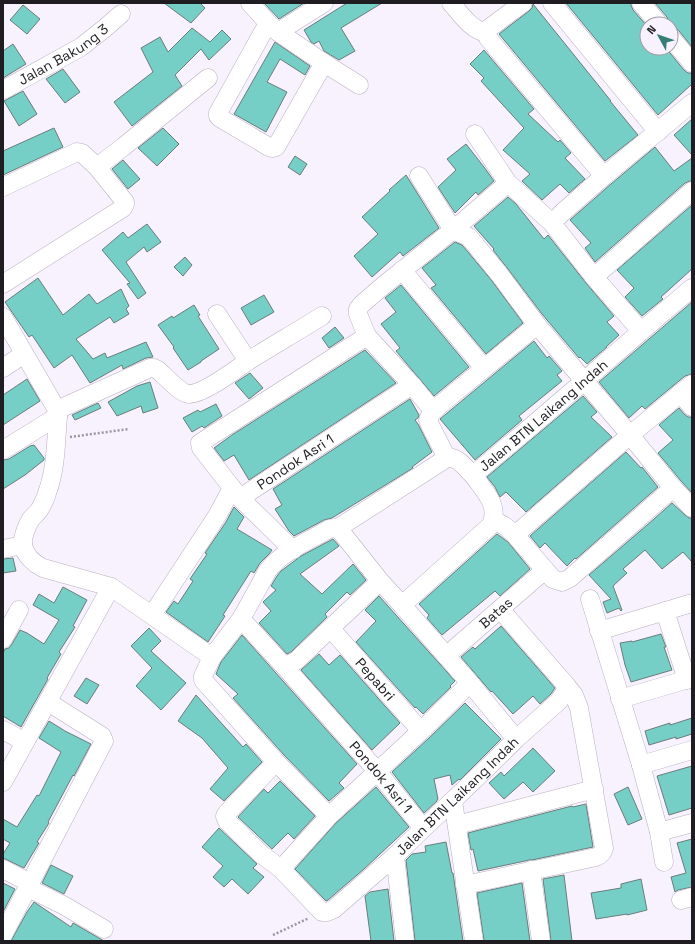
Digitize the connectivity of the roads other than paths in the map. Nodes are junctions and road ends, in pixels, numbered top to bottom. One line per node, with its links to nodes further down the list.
1 (250, 3): 9 (street)
2 (324, 3): 9 (street)
3 (451, 3): 10 (street)
4 (522, 3): 10 (street)
5 (552, 3): 18 (street)
6 (641, 3): 8 (street)
7 (121, 14): 16 (street, Jalan Bakung 3)
8 (652, 16)
9 (273, 27): 12 (street); 12 (street)
10 (486, 33): 22 (street)
11 (679, 48): 13 (street)
12 (324, 62): 15 (street)
13 (692, 63)
14 (208, 78): 20 (street)
15 (359, 85)
16 (3, 90)
17 (692, 103): 18 (street)
18 (658, 132): 22 (street)
19 (474, 134): 23 (street)
20 (97, 167): 24 (street); 30 (street)
21 (419, 176): 27 (street)
22 (604, 176): 26 (street)
23 (508, 183): 26 (street); 27 (street)
24 (3, 187)
25 (692, 191): 29 (street)
26 (552, 223): 29 (street)
27 (454, 230): 28 (street); 35 (street)
28 (402, 270): 37 (street); 41 (street)
29 (594, 277): 36 (street)
30 (3, 284)
31 (692, 288): 36 (street, Jalan BTN Laikang Indah)
32 (217, 314): 39 (street)
33 (322, 316): 39 (street)
34 (3, 317): 38 (street)
35 (537, 325): 41 (street); 42 (street)
36 (641, 331): 42 (street, Jalan BTN Laikang Indah)
37 (367, 336): 43 (street); 53 (street)
38 (24, 354): 40 (street); 46 (street)
39 (248, 361): 46 (street)
40 (3, 368)
41 (484, 368): 47 (street)
42 (584, 381): 48 (street); 51 (street, Jalan BTN Laikang Indah)
43 (412, 385): 47 (street); 53 (street, Pondok Asri 1)
44 (686, 388): 45 (street); 48 (street)
45 (692, 407)
46 (57, 413): 49 (street); 58 (street)
47 (431, 413): 50 (street)
48 (630, 435): 52 (street); 57 (street)
49 (3, 450)
50 (447, 458): 51 (street); 56 (street)
51 (473, 475): 55 (street, Jalan BTN Laikang Indah)
52 (673, 488): 54 (street); 61 (street)
53 (236, 493): 60 (street, Pondok Asri 1); 70 (street)
54 (692, 508)
55 (491, 525): 57 (street); 66 (street)
56 (338, 528): 60 (street); 62 (street, Jalan BTN Laikang Indah)
57 (515, 535): 61 (street)
58 (23, 545): 59 (street); 63 (street)
59 (3, 549)
60 (293, 550): 71 (street)
61 (545, 570): 67 (street, Batas)
62 (380, 581): 66 (street, Jalan BTN Laikang Indah); 72 (street)
63 (111, 587): 70 (street); 82 (street)
64 (590, 599): 73 (street)
65 (692, 603): 69 (street)
66 (402, 606): 75 (street, Jalan BTN Laikang Indah)
67 (500, 609): 75 (street, Batas); 80 (street)
68 (19, 610): 74 (street)
69 (665, 611): 73 (street); 78 (street)
70 (152, 615): 76 (street)
71 (241, 620): 76 (street); 77 (street, Pondok Asri 1)
72 (331, 629): 77 (street); 84 (street, Pepabri)
73 (599, 631): 81 (street)
74 (3, 639)
75 (446, 656): 79 (street, Jalan BTN Laikang Indah)
76 (212, 657): 88 (street)
77 (285, 667): 90 (street, Pondok Asri 1)
78 (689, 679): 81 (street)
79 (470, 683): 84 (street); 85 (street, Jalan BTN Laikang Indah)
80 (566, 685): 85 (street); 92 (street)
81 (620, 699): 89 (street)
82 (48, 702): 86 (street); 105 (street)
83 (3, 730): 86 (street)
84 (420, 731): 90 (street)
85 (516, 739): 93 (street, Jalan BTN Laikang Indah)
86 (26, 742): 91 (street)
87 (692, 750): 89 (street)
88 (276, 762): 94 (street); 101 (street)
89 (640, 765): 98 (street)
90 (377, 771): 94 (street); 97 (street, Pondok Asri 1)
91 (3, 782)
92 (594, 789): 96 (street); 103 (street)
93 (453, 801): 96 (street); 97 (street, Jalan BTN Laikang Indah)
94 (329, 816): 101 (street)
95 (692, 823): 98 (street)
96 (456, 825): 104 (street)
97 (423, 828): 99 (street, Jalan BTN Laikang Indah)
98 (659, 832): 100 (street)
99 (395, 856): 101 (street); 108 (street, Jalan BTN Laikang Indah)
100 (664, 862)
101 (281, 869)
102 (3, 870): 105 (street)
103 (531, 870): 104 (street); 110 (street)
104 (465, 885): 109 (street)
105 (29, 886): 106 (street); 107 (street)
106 (104, 929)
107 (3, 935)
108 (405, 941)
109 (474, 941)
110 (541, 941)

